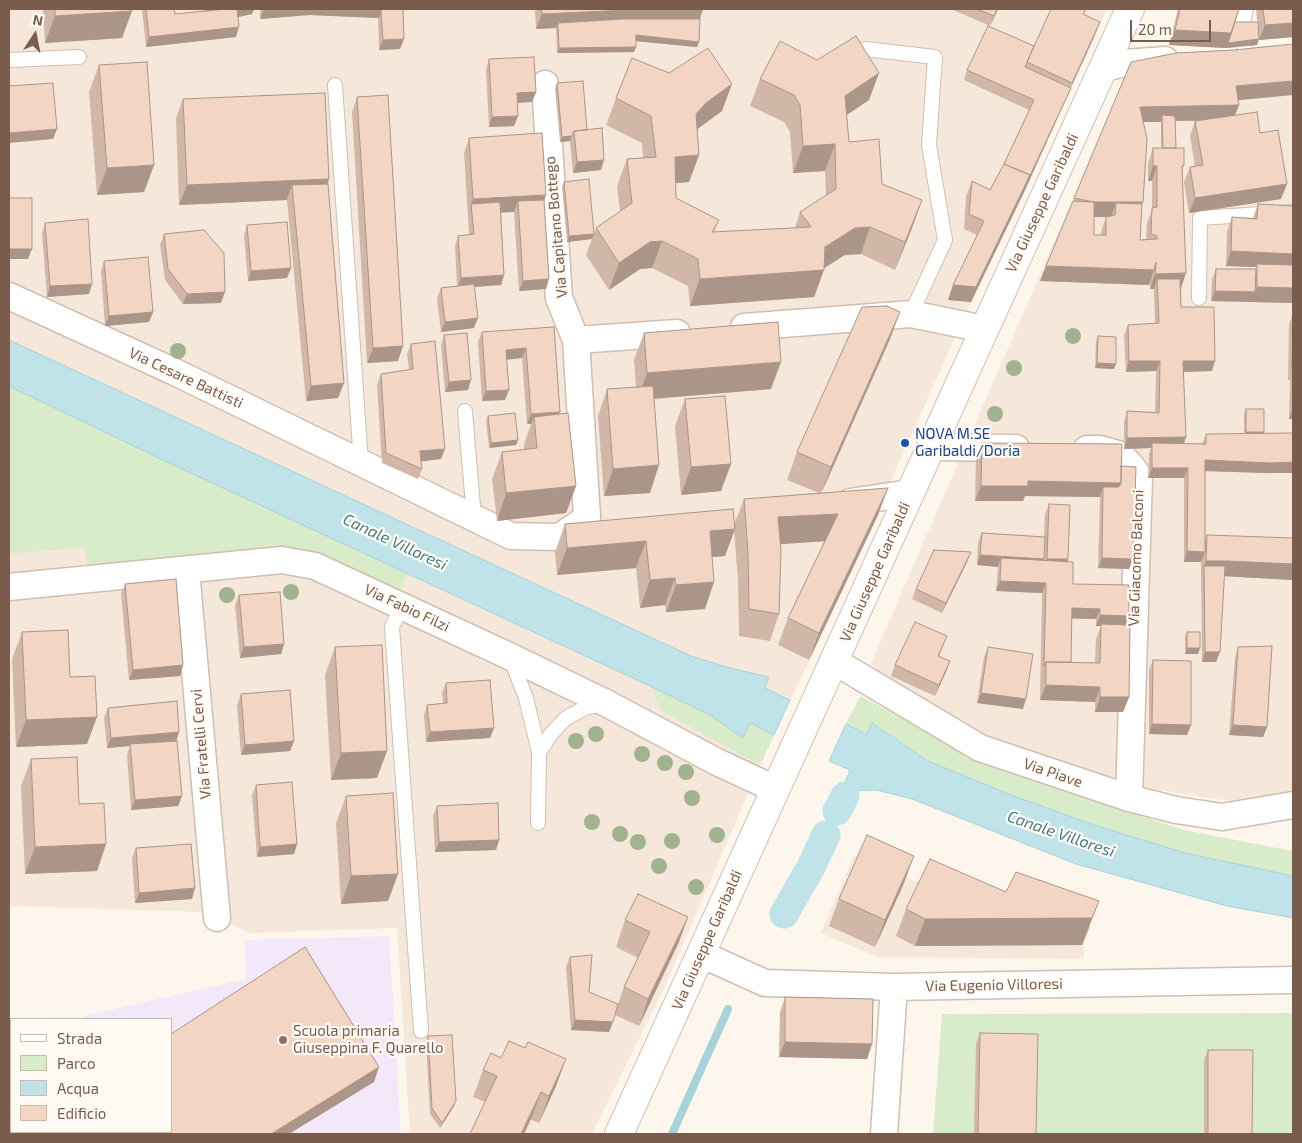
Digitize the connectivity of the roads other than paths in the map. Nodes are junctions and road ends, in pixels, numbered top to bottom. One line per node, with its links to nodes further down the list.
1 (1130, 9): 10 (main road, Via Giuseppe Garibaldi)
2 (1246, 9): 3 (lane)
3 (1242, 27)
4 (865, 48): 16 (lane)
5 (1252, 50): 6 (street)
6 (1218, 56)
7 (79, 57): 9 (lane)
8 (1190, 58): 10 (street)
9 (9, 60)
10 (1104, 68): 17 (main road, Via Giuseppe Garibaldi)
11 (545, 84): 18 (street, Via Capitano Bottego)
12 (335, 85): 21 (lane)
13 (1293, 212): 15 (lane)
14 (9, 296): 21 (street, Via Cesare Battisti)
15 (1199, 298)
16 (911, 314): 17 (street); 18 (street)
17 (984, 329): 20 (main road, Via Giuseppe Garibaldi)
18 (576, 340): 25 (street, Via Capitano Bottego)
19 (466, 411): 24 (lane)
20 (931, 447): 22 (main road, Via Giuseppe Garibaldi); 34 (street, Via Giacomo Balconi)
21 (362, 463): 24 (street, Via Cesare Battisti)
22 (910, 493): 23 (street); 30 (main road, Via Giuseppe Garibaldi)
23 (831, 504)
24 (474, 518): 25 (street, Via Cesare Battisti)
25 (598, 522)
26 (186, 570): 27 (street, Via Fabio Filzi); 28 (street, Via Fabio Filzi); 37 (street, Via Fratelli Cervi)
27 (9, 587)
28 (402, 605): 29 (street, Via Fabio Filzi); 41 (lane)
29 (510, 656): 31 (street, Via Fabio Filzi); 32 (lane)
30 (834, 661): 33 (main road, Via Giuseppe Garibaldi); 34 (street, Via Piave)
31 (606, 703): 32 (lane); 33 (street, Via Fabio Filzi)
32 (539, 752): 36 (lane)
33 (775, 789): 38 (main road, Via Giuseppe Garibaldi)
34 (1129, 798): 35 (street, Via Piave)
35 (1293, 805)
36 (538, 823)
37 (217, 918)
38 (701, 954): 40 (street, Via Eugenio Villoresi); 42 (main road, Via Giuseppe Garibaldi)
39 (1293, 980): 40 (street, Via Eugenio Villoresi)
40 (894, 987): 43 (street)
41 (421, 1031)
42 (619, 1134)
43 (884, 1134)

